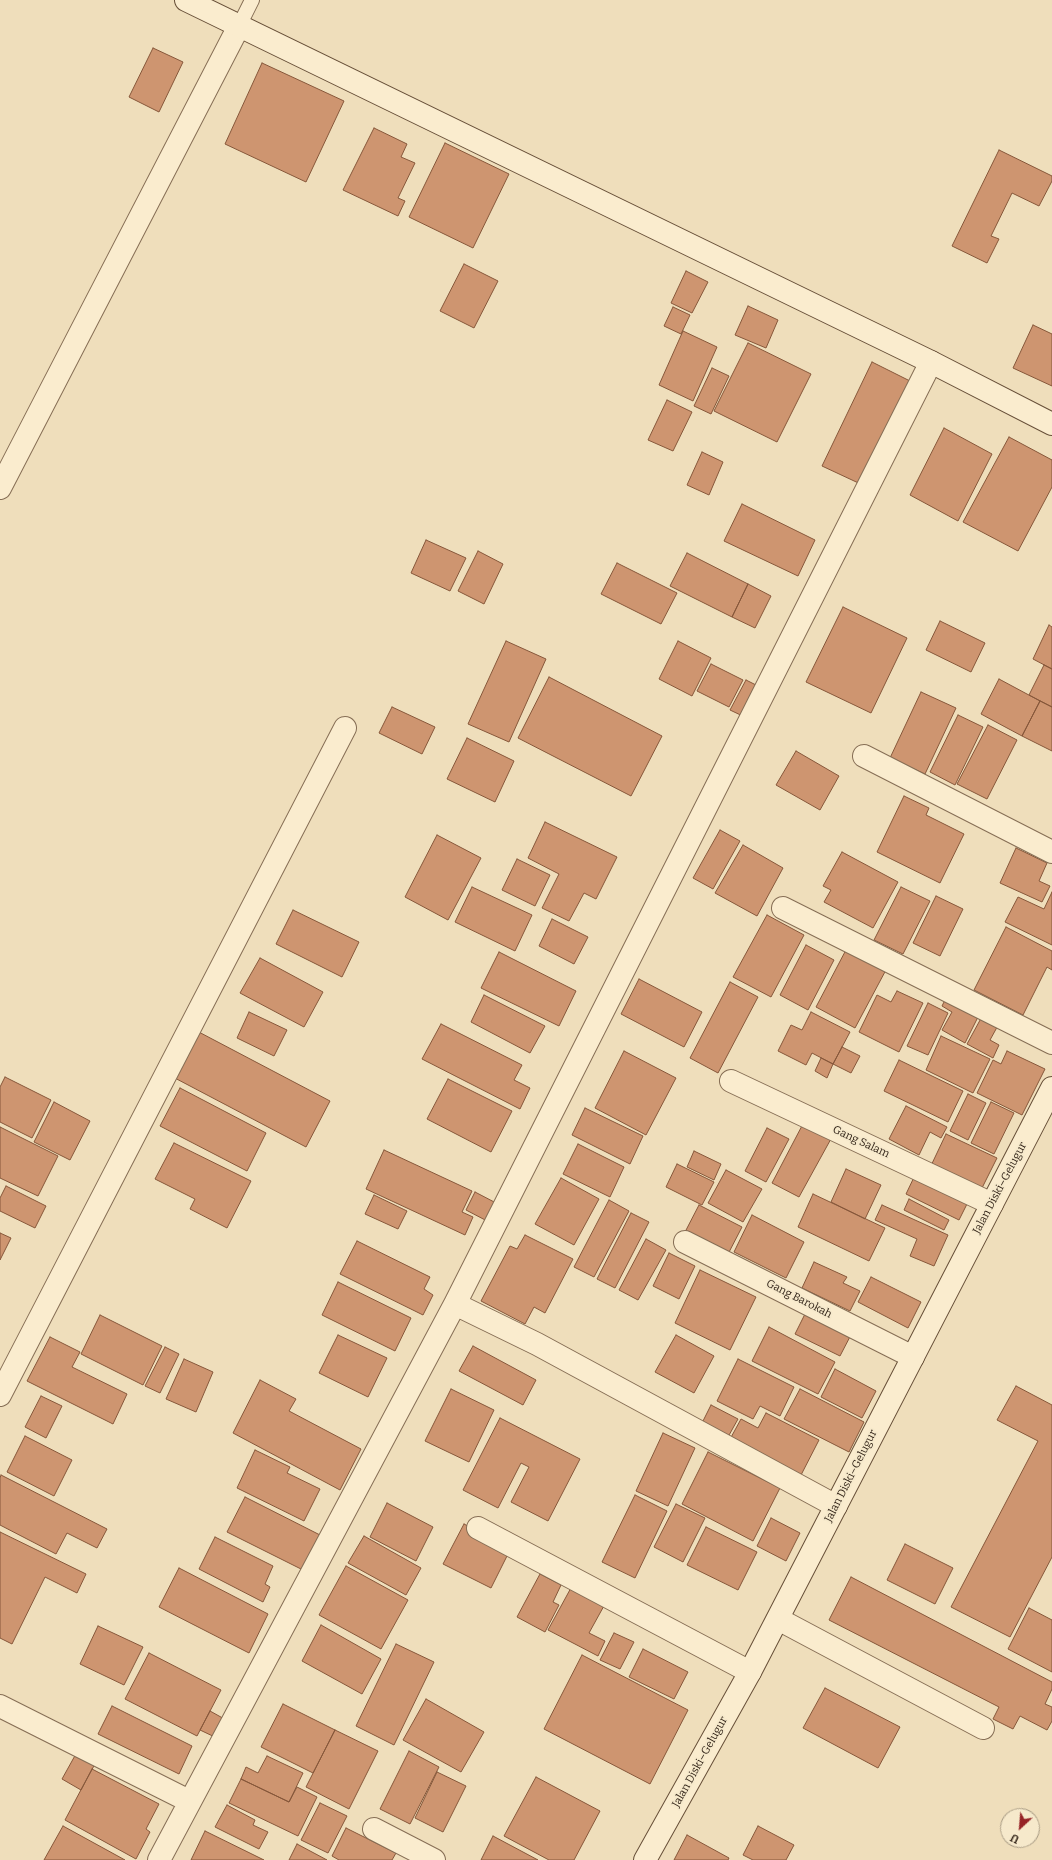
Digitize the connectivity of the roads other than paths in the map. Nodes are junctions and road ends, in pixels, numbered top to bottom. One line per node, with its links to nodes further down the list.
1 (186, 0): 3 (street)
2 (252, 0): 3 (lane)
3 (239, 26): 4 (street); 6 (street)
4 (931, 362): 5 (street); 16 (street)
5 (1052, 424)
6 (0, 488)
7 (346, 728): 18 (street)
8 (864, 756): 9 (street)
9 (1052, 852)
10 (782, 908): 11 (street)
11 (1052, 1043)
12 (731, 1081): 14 (street, Gang Salam)
13 (1049, 1102): 14 (street, Jalan Diski–Gelugur)
14 (992, 1204): 17 (street, Jalan Diski–Gelugur)
15 (685, 1242): 17 (street, Gang Barokah)
16 (455, 1304): 19 (street); 25 (street)
17 (913, 1357): 19 (street, Jalan Diski–Gelugur)
18 (0, 1395)
19 (836, 1506): 21 (street, Jalan Diski–Gelugur)
20 (478, 1528): 22 (street)
21 (778, 1618): 22 (street, Jalan Diski–Gelugur); 24 (street)
22 (750, 1672): 29 (street, Jalan Diski–Gelugur)
23 (0, 1706): 25 (street)
24 (983, 1728)
25 (189, 1801): 27 (street)
26 (374, 1829): 28 (street)
27 (159, 1860)
28 (434, 1860)
29 (645, 1860)

